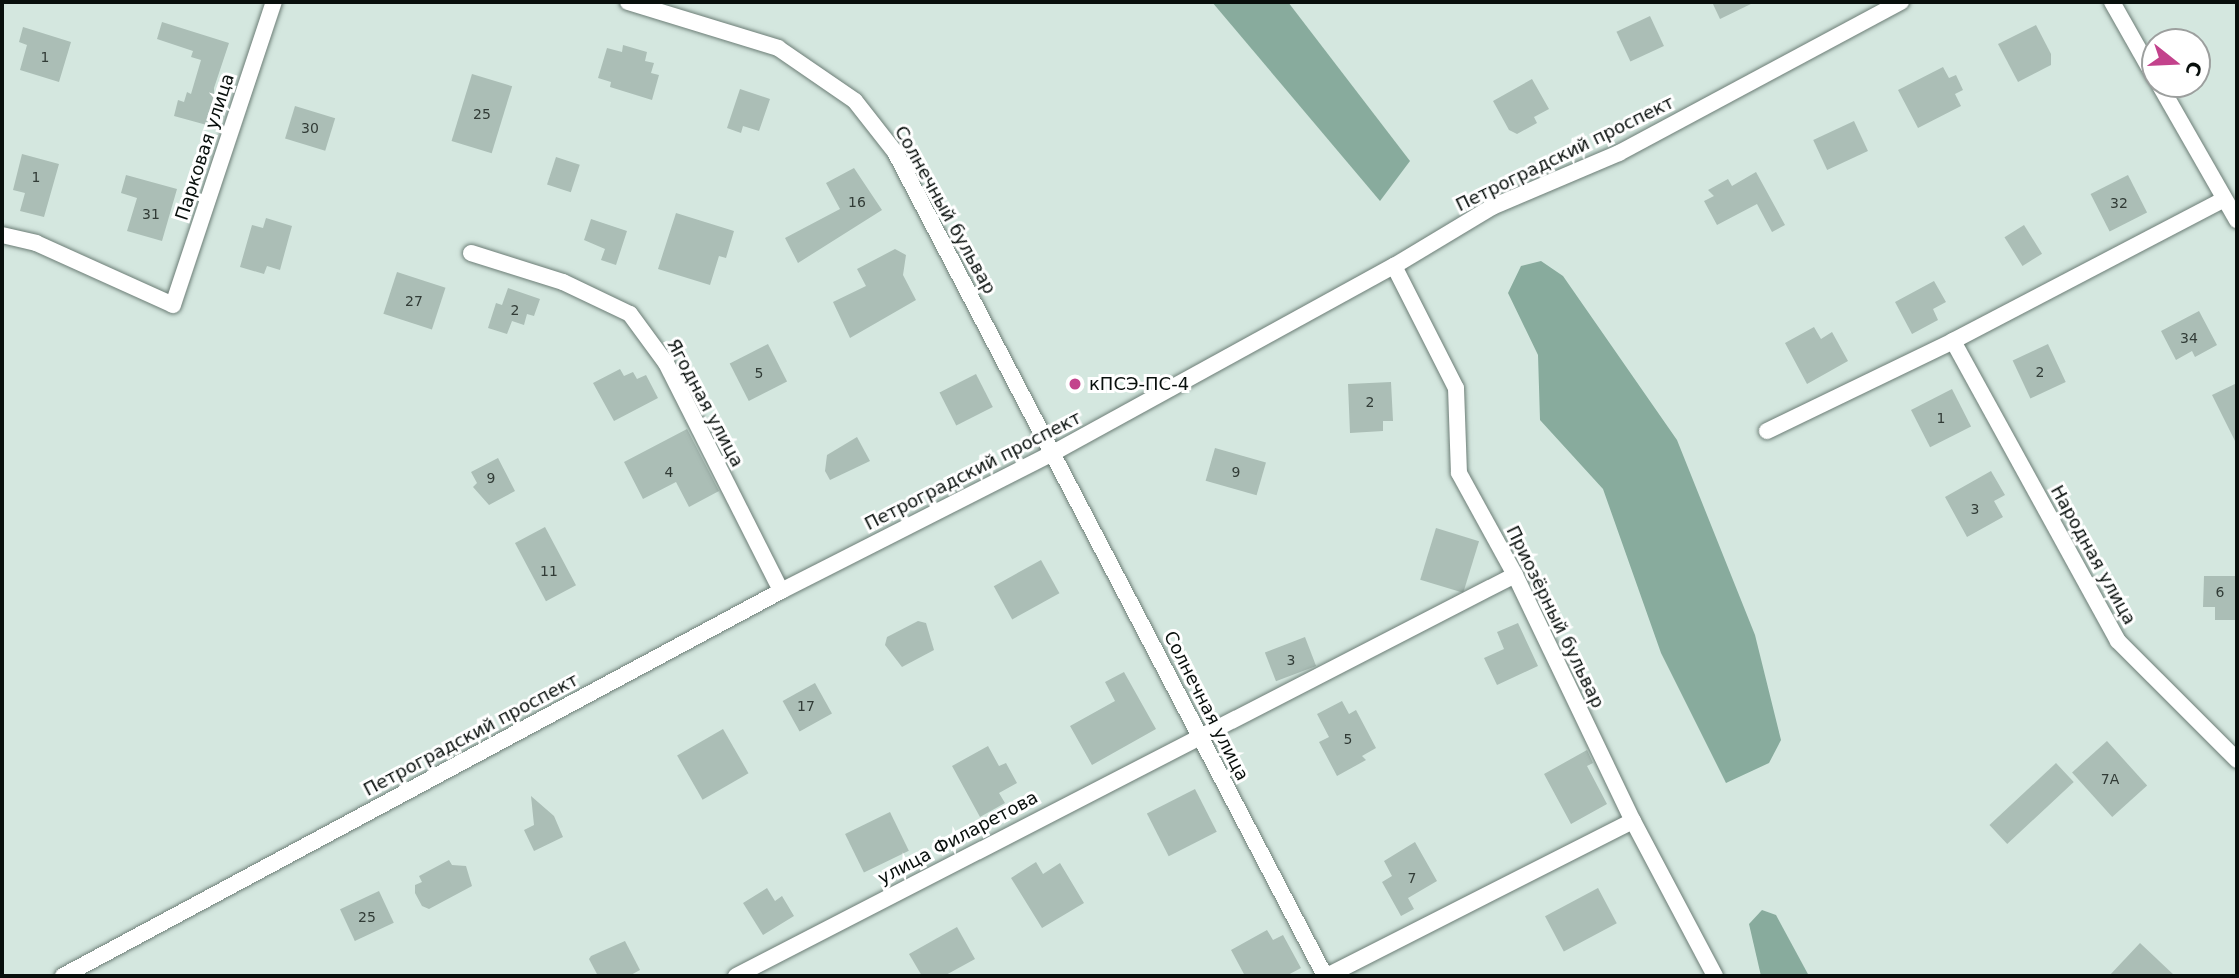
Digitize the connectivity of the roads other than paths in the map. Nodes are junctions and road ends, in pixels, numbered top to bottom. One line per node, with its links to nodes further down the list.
1 (274, 2): 9 (street, Парковая улица)
2 (628, 2): 14 (street, Солнечный бульвар)
3 (1901, 2): 11 (street, Петроградский проспект)
4 (2112, 2): 5 (street)
5 (2141, 53)
6 (2166, 98): 7 (street)
7 (2223, 200): 8 (street); 12 (street)
8 (2237, 220)
9 (2, 235)
10 (471, 253): 16 (street, Ягодная улица)
11 (1394, 266): 14 (street, Петроградский проспект); 15 (street, Приозёрный бульвар)
12 (1953, 341): 13 (street); 18 (street, Народная улица)
13 (1767, 431)
14 (1055, 452): 16 (street, Петроградский проспект); 17 (street, Солнечная улица)
15 (1515, 575): 17 (street, улица Филаретова); 19 (street, Приозёрный бульвар)
16 (781, 591): 20 (street, Петроградский проспект)
17 (1198, 735): 21 (street, улица Филаретова); 22 (street, Солнечная улица)
18 (2237, 761)
19 (1633, 821): 22 (street); 23 (street, Приозёрный бульвар)
20 (63, 976)
21 (736, 976)
22 (1326, 976)
23 (1715, 976)

